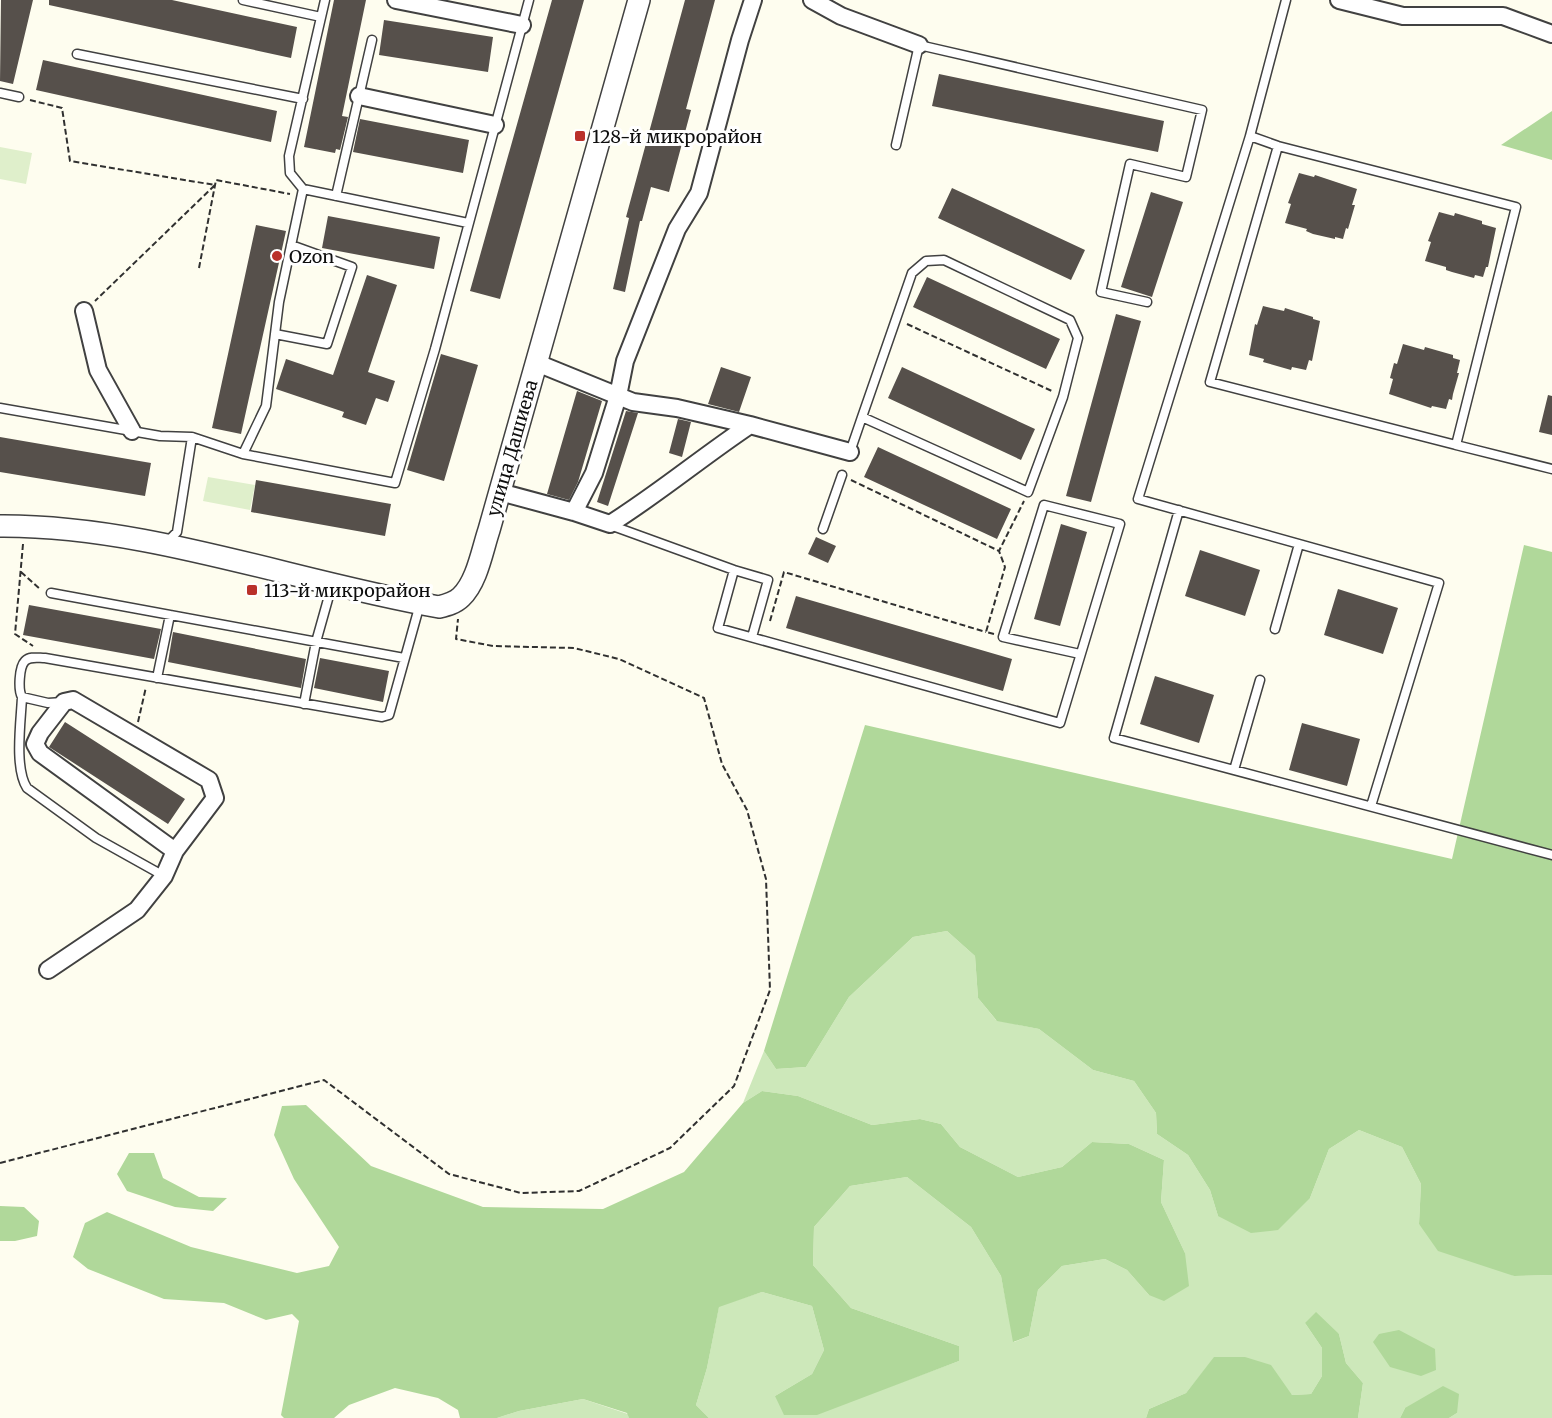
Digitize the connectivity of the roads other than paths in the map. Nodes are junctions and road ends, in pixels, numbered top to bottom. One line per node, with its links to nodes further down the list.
1 (243, 0): 10 (lane)
2 (325, 0): 10 (lane)
3 (396, 0): 11 (street)
4 (530, 0): 11 (lane)
5 (639, 0): 31 (street, улица Дашиева)
6 (753, 0): 32 (street)
7 (812, 0): 14 (street)
8 (1286, 0): 21 (lane)
9 (1339, 0): 12 (street)
10 (321, 17): 19 (lane)
11 (522, 25): 20 (lane)
12 (1552, 33)
13 (372, 40): 17 (lane)
14 (919, 45): 22 (lane); 28 (lane)
15 (77, 54): 19 (lane)
16 (0, 93): 18 (lane)
17 (359, 96): 20 (street); 25 (lane)
18 (19, 97)
19 (303, 99): 24 (lane)
20 (495, 125): 26 (lane)
21 (1250, 136): 23 (lane); 44 (lane)
22 (896, 145)
23 (1278, 146): 38 (lane); 38 (lane)
24 (302, 192): 25 (lane); 27 (lane)
25 (336, 196): 26 (lane)
26 (468, 224): 40 (lane)
27 (291, 245): 30 (lane); 30 (lane)
28 (1147, 302)
29 (84, 311): 36 (street)
30 (275, 334): 40 (lane)
31 (537, 363): 32 (street); 43 (street, улица Дашиева)
32 (618, 396): 35 (street); 45 (street)
33 (0, 408): 36 (lane)
34 (862, 417): 34 (lane); 39 (lane)
35 (750, 425): 39 (street); 46 (street)
36 (132, 431): 37 (lane)
37 (192, 437): 40 (lane); 50 (lane)
38 (1456, 445): 41 (lane)
39 (850, 452)
40 (243, 454)
41 (1552, 469)
42 (842, 475): 48 (lane)
43 (500, 492): 45 (street); 54 (street, улица Дашиева)
44 (1179, 510): 49 (lane); 66 (lane)
45 (574, 512): 46 (street)
46 (610, 524): 51 (lane)
47 (0, 526): 50 (street)
48 (823, 529)
49 (1299, 544): 56 (lane); 67 (lane)
50 (163, 546): 52 (street)
51 (734, 570): 57 (lane); 57 (lane)
52 (332, 585): 54 (street); 58 (lane)
53 (51, 593): 55 (lane)
54 (420, 604): 60 (lane)
55 (170, 615): 58 (lane); 61 (lane)
56 (1275, 629)
57 (752, 638): 59 (lane)
58 (316, 642): 60 (lane); 65 (lane)
59 (1080, 654): 59 (lane)
60 (404, 658): 65 (lane)
61 (153, 677): 63 (lane); 65 (lane)
62 (1260, 680): 66 (lane)
63 (22, 697): 64 (lane); 70 (lane)
64 (64, 702): 68 (street); 68 (street)
65 (304, 704)
66 (1234, 770): 67 (lane)
67 (1371, 806): 69 (lane)
68 (175, 851): 70 (street)
69 (1552, 855)
70 (164, 876): 71 (street)
71 (48, 970)

